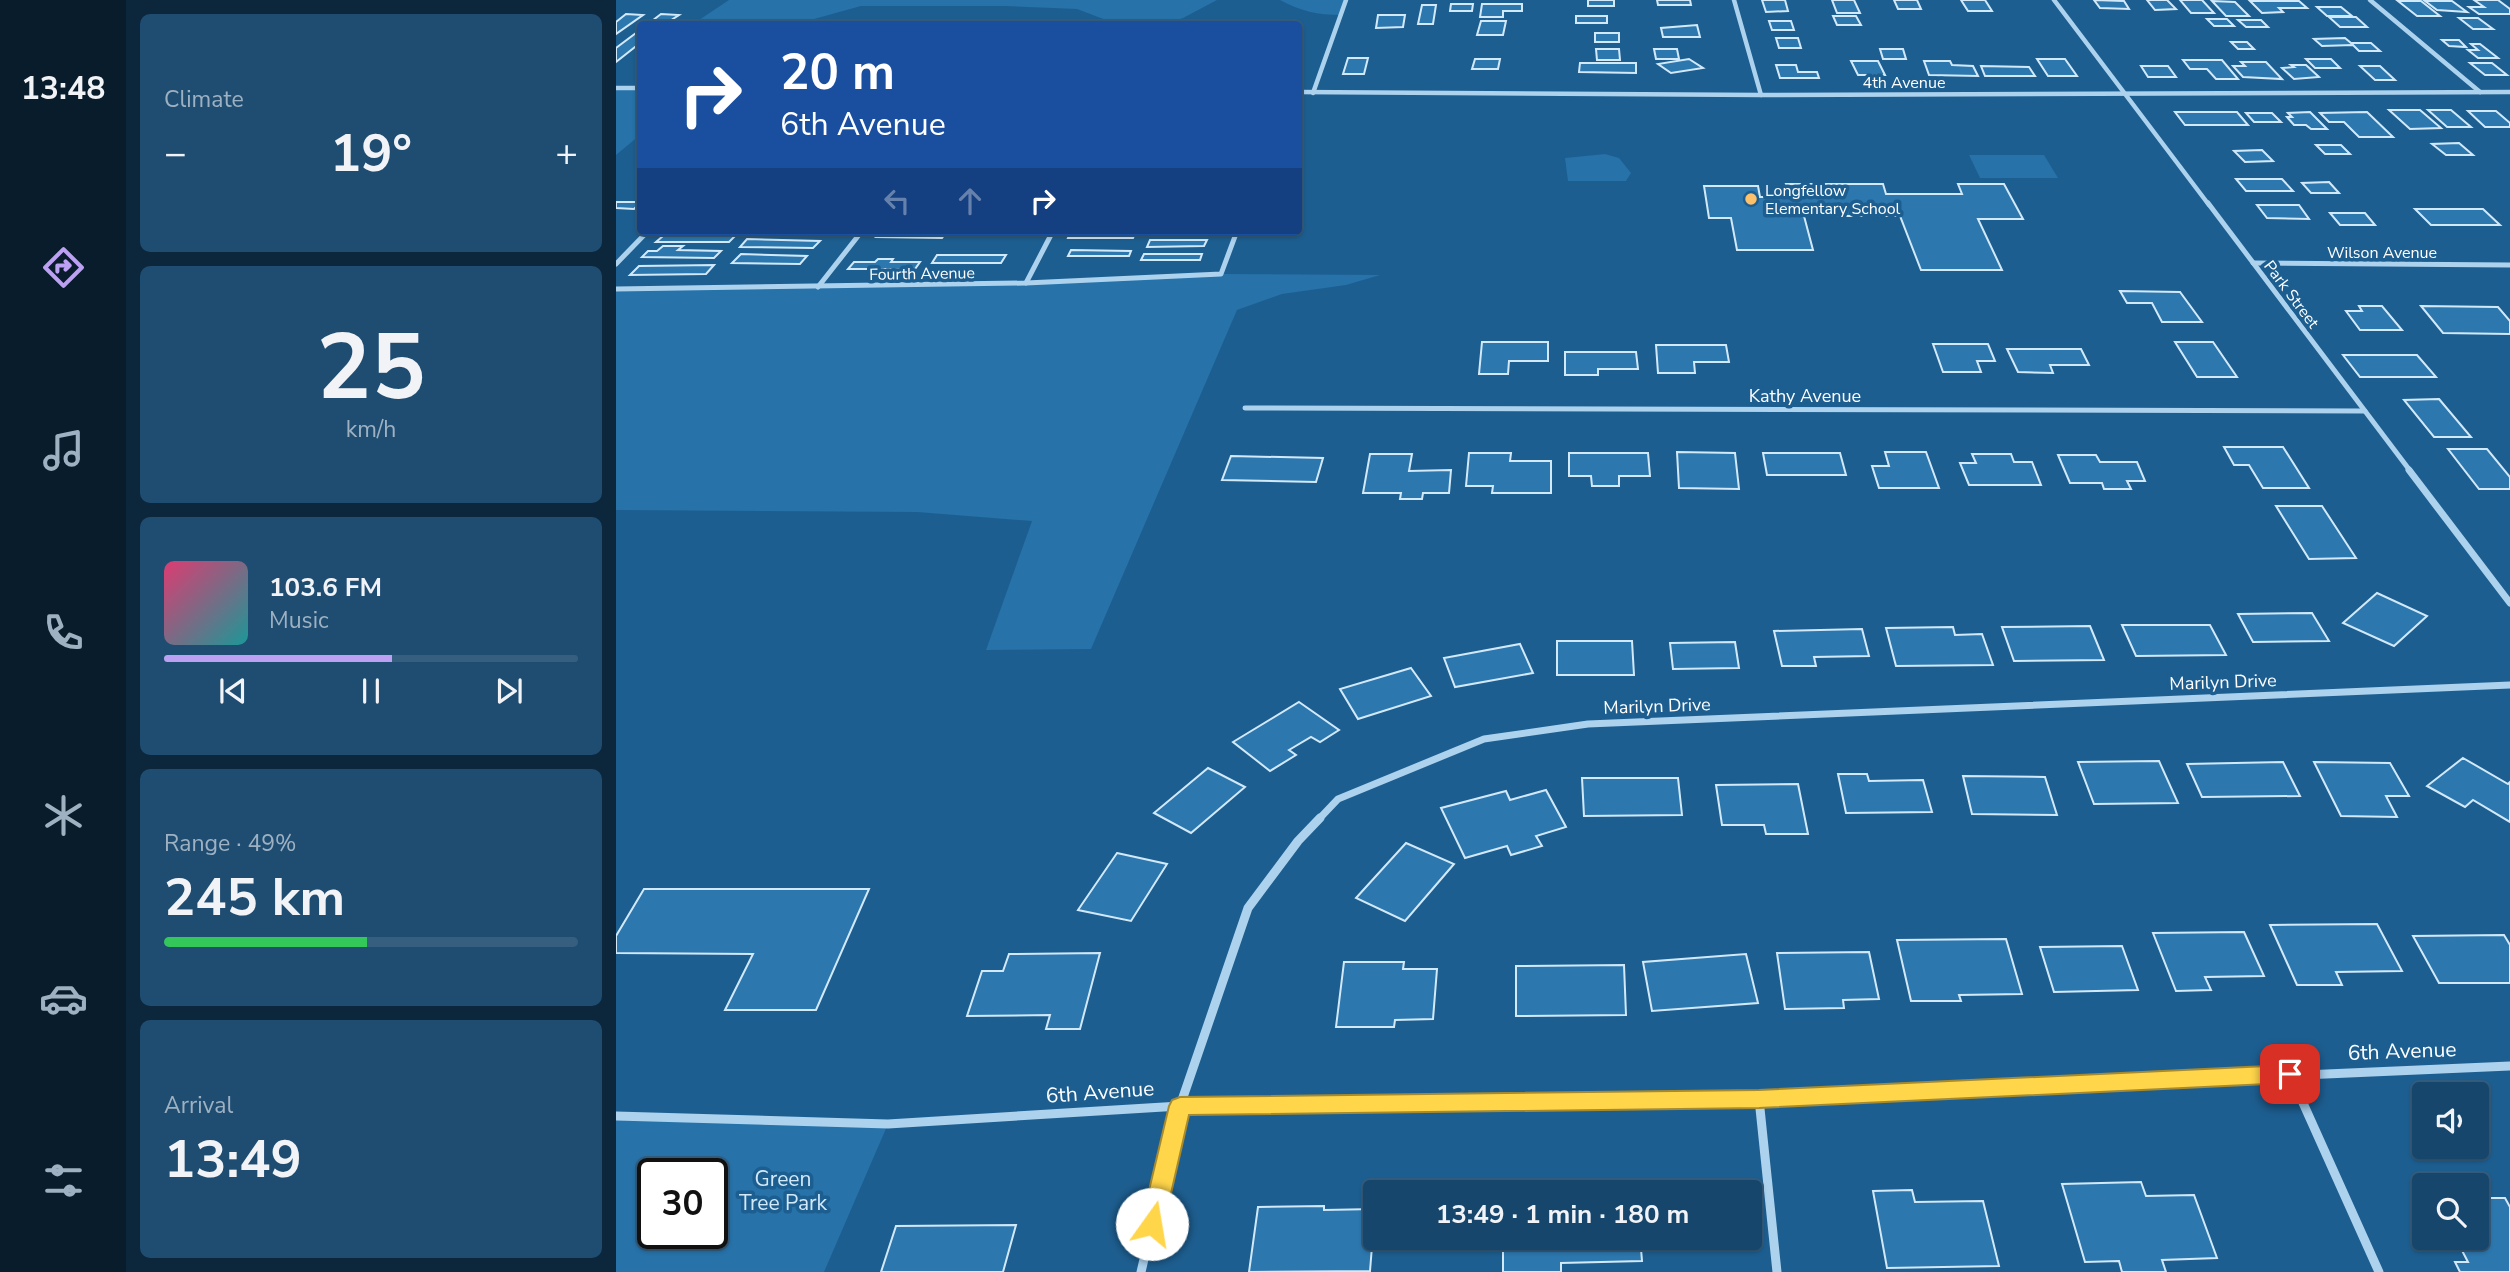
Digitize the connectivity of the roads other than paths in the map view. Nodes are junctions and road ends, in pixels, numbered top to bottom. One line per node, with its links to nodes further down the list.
1 (1346, 0): 10 (street)
2 (1734, 0): 12 (street)
3 (2054, 0): 11 (street, Park Street)
4 (2371, 0): 8 (street)
5 (616, 88): 6 (street)
6 (637, 88)
7 (1302, 92): 10 (street, 4th Avenue)
8 (2480, 92): 9 (street, 4th Avenue); 11 (street, 4th Avenue)
9 (2510, 92)
10 (1313, 93): 12 (street, 4th Avenue)
11 (2124, 93): 12 (street, 4th Avenue); 17 (street, Park Street)
12 (1761, 95)
13 (644, 235): 18 (street)
14 (859, 235): 21 (street, Fourth Avenue)
15 (1052, 235): 20 (street)
16 (1236, 235): 20 (street, Fourth Avenue)
17 (2253, 263): 19 (street, Wilson Avenue); 24 (street, Park Street)
18 (616, 264)
19 (2510, 265)
20 (1026, 283): 21 (street, Fourth Avenue)
21 (818, 287): 22 (street, Fourth Avenue)
22 (616, 289)
23 (1245, 408): 24 (street, Kathy Avenue)
24 (2365, 411): 25 (street, Park Street)
25 (2510, 603)
26 (2510, 685): 30 (street, Marilyn Drive)
27 (2510, 1066): 28 (street, 6th Avenue)
28 (2290, 1074): 29 (street, 6th Avenue); 34 (street)
29 (1759, 1099): 30 (street, 6th Avenue); 33 (street)
30 (1180, 1106): 31 (street, 6th Avenue); 32 (street, Marilyn Drive)
31 (616, 1116)
32 (1141, 1272)
33 (1777, 1272)
34 (2379, 1272)

